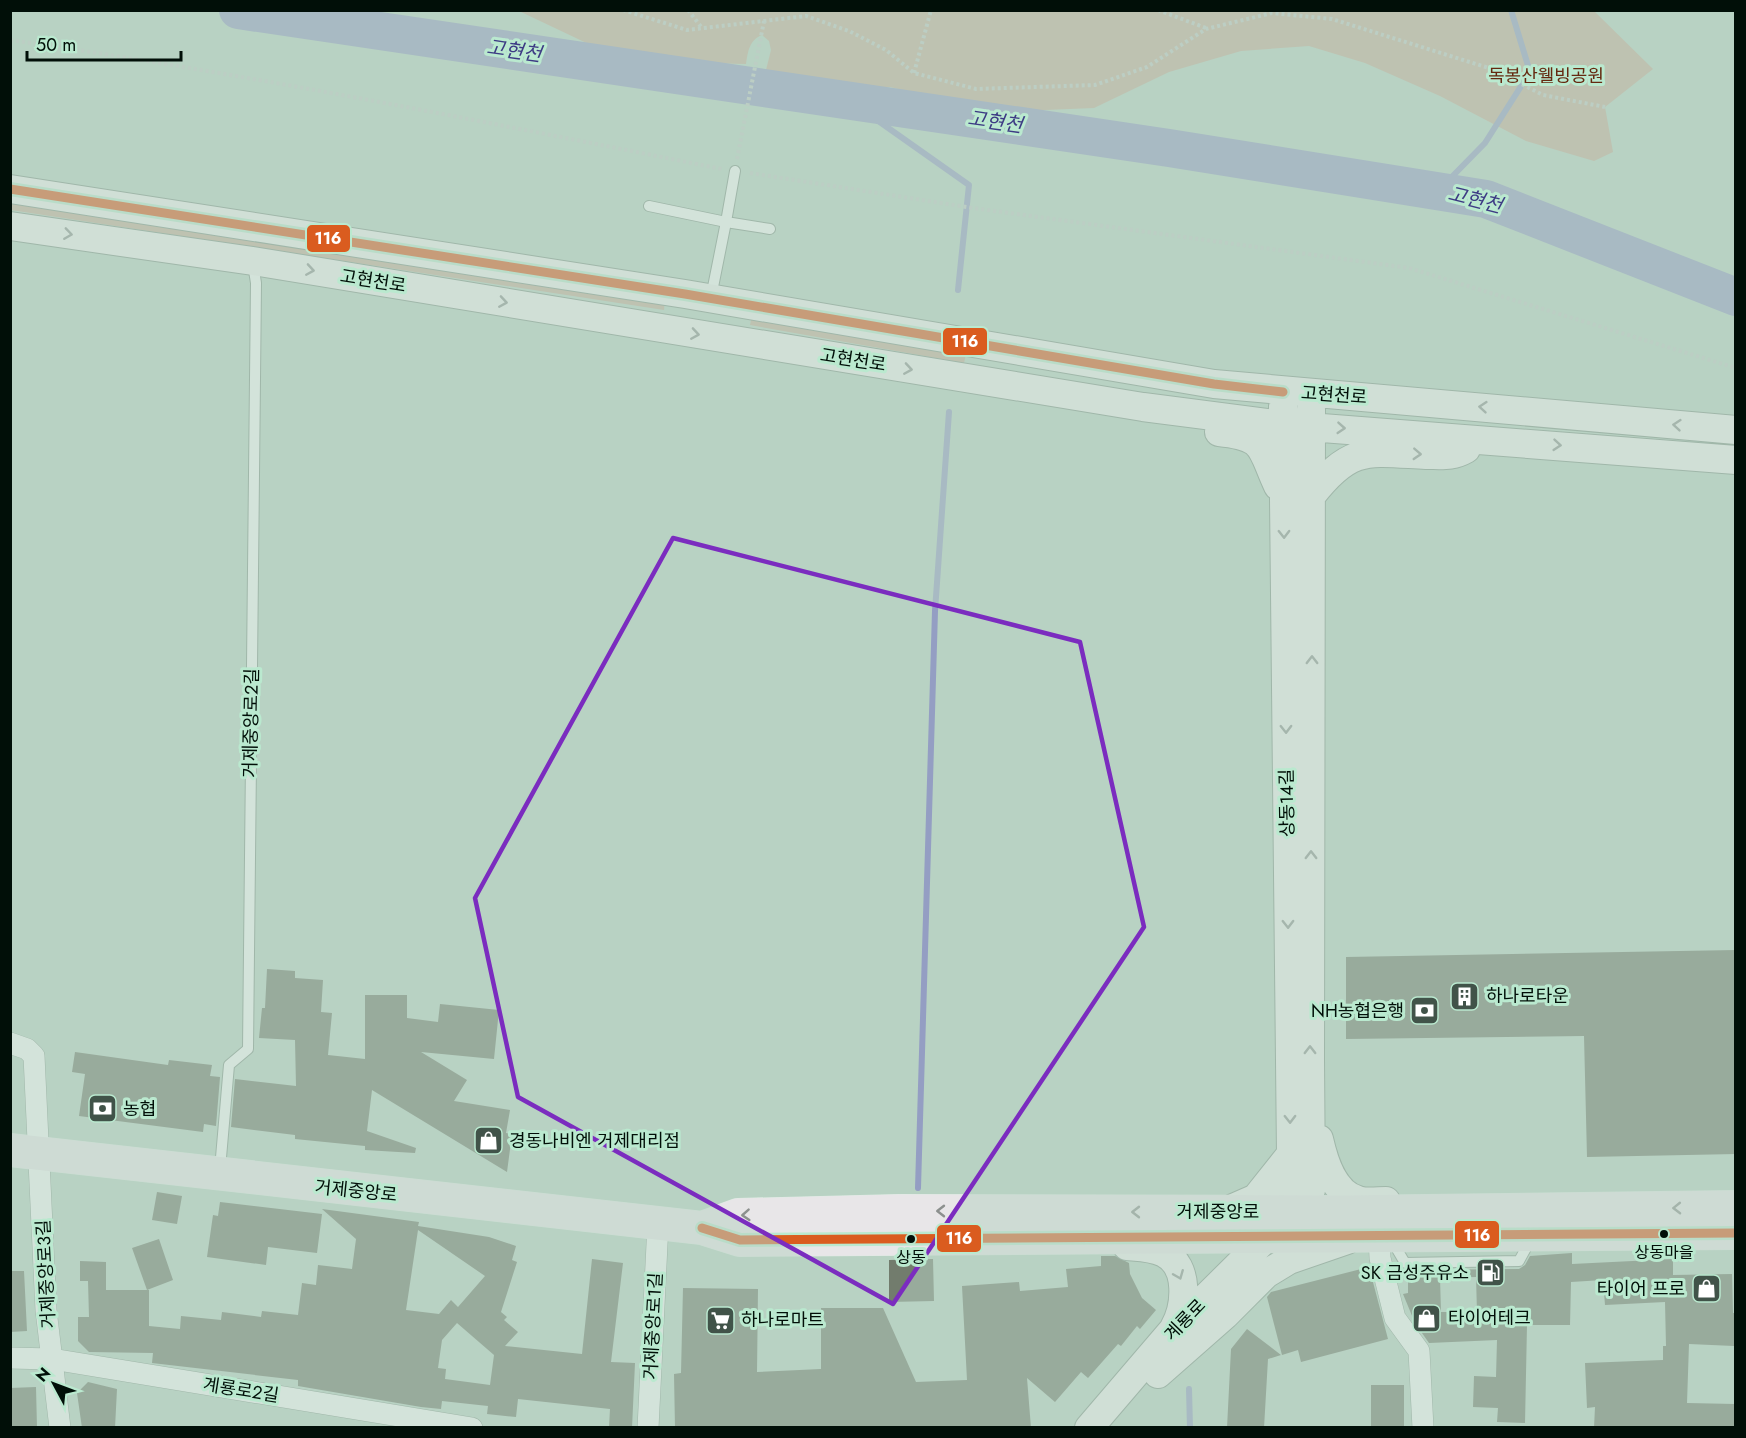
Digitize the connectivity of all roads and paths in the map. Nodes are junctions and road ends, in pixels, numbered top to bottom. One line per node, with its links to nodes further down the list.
1 (624, 10): 7 (path)
2 (688, 10): 7 (path)
3 (932, 10): 10 (path)
4 (1158, 10): 5 (path)
5 (1172, 13): 8 (path)
6 (764, 21): 7 (path); 10 (path); 12 (path)
7 (702, 28)
8 (1206, 29): 10 (path); 11 (path)
9 (10, 40): 12 (path)
10 (914, 73)
11 (1605, 107)
12 (735, 171): 15 (lane); 20 (path)
13 (10, 189): 19 (street, 고현천로)
14 (649, 206): 15 (lane)
15 (726, 222): 17 (lane); 19 (lane)
16 (10, 226): 18 (street, 고현천로, one-way to 18)
17 (770, 229)
18 (253, 261): 23 (street, 고현천로, one-way to 23); 35 (lane, 거제중앙로2길)
19 (710, 300): 21 (street, 고현천로)
20 (1736, 368)
21 (1283, 392): 22 (street, 고현천로); 24 (street, 상동14길)
22 (1311, 392): 25 (street, 상동14길); 26 (street, 고현천로, one-way to 22)
23 (1143, 407): 24 (street, 고현천로); 29 (street)
24 (1283, 424): 25 (street, 고현천로); 29 (street, 상동14길)
25 (1312, 426): 27 (street, 고현천로, one-way to 27); 30 (street, 상동14길)
26 (1736, 430)
27 (1475, 438): 28 (street, 고현천로, one-way to 28); 30 (street, one-way to 27)
28 (1736, 460)
29 (1283, 494): 34 (street, 상동14길, one-way to 34)
30 (1312, 495): 32 (street, 상동14길, one-way to 30)
31 (10, 1043): 33 (street, 거제중앙로3길)
32 (1313, 1122): 37 (street); 40 (street, 상동14길)
33 (25, 1153): 35 (main road, 거제중앙로); 47 (street, 거제중앙로3길)
34 (1290, 1154): 38 (street); 40 (street, 상동14길)
35 (220, 1176): 39 (main road, 거제중앙로)
36 (1736, 1207): 37 (main road, 거제중앙로, one-way to 37)
37 (1484, 1211): 40 (main road, 거제중앙로)
38 (1223, 1212): 40 (main road, 거제중앙로); 41 (main road, 거제중앙로, one-way to 41)
39 (658, 1224): 41 (main road, 거제중앙로); 51 (street, 거제중앙로1길)
40 (1285, 1224): 43 (main road, 거제중앙로); 44 (main road, 거제중앙로); 45 (street, 계룡로); 48 (street, 계룡로)
41 (702, 1228): 44 (main road, 거제중앙로)
42 (1736, 1233): 43 (main road, 거제중앙로)
43 (1376, 1236): 48 (street); 54 (street)
44 (1115, 1239): 45 (street, one-way to 45)
45 (1172, 1331): 52 (street, 계룡로)
46 (10, 1358): 47 (street, 계룡로2길)
47 (52, 1359): 49 (street, 거제중앙로3길); 50 (street, 계룡로2길)
48 (1158, 1374): 53 (street, 계룡로)
49 (60, 1428)
50 (472, 1428)
51 (648, 1428)
52 (1089, 1428)
53 (1113, 1428)
54 (1423, 1428)

